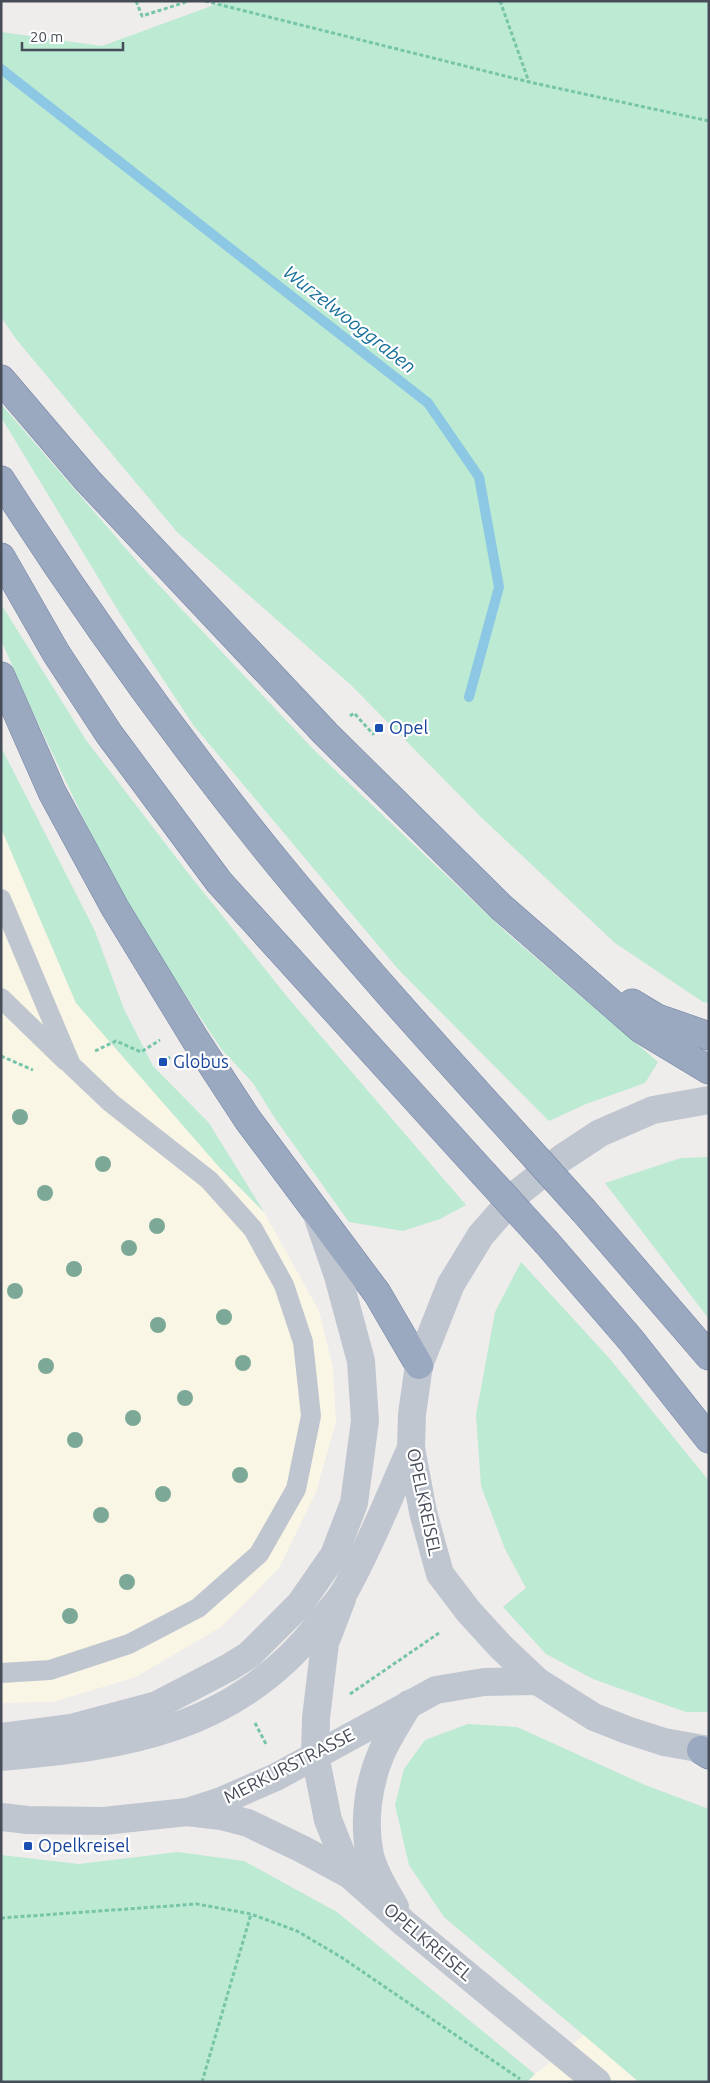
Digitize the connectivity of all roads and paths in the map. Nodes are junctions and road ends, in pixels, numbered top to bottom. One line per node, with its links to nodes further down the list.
1 (136, 1): 2 (path)
2 (189, 1)
3 (205, 1): 5 (path)
4 (500, 1): 5 (path)
5 (529, 82): 6 (path)
6 (709, 121)
7 (1, 379): 12 (highway)
8 (1, 480): 23 (highway, bridge)
9 (1, 556): 25 (highway, bridge)
10 (1, 676): 22 (highway)
11 (1, 899): 19 (lane)
12 (560, 959): 14 (highway); 20 (highway)
13 (1, 998): 19 (lane)
14 (709, 1036)
15 (160, 1039): 16 (path)
16 (93, 1052)
17 (171, 1057): 18 (path)
18 (163, 1062)
19 (71, 1066): 29 (lane)
20 (709, 1070)
21 (709, 1100): 24 (street, OPELKREISEL)
22 (314, 1207): 24 (highway); 34 (street)
23 (709, 1356)
24 (419, 1365): 26 (street, OPELKREISEL)
25 (709, 1439)
26 (411, 1448): 27 (street); 30 (street, OPELKREISEL)
27 (345, 1591): 37 (street); 38 (street)
28 (439, 1632): 31 (path)
29 (1, 1673)
30 (537, 1681): 32 (street, MERKURSTRASSE); 35 (street, OPELKREISEL)
31 (346, 1697)
32 (409, 1704): 37 (street, MERKURSTRASSE); 44 (street)
33 (254, 1722): 36 (path)
34 (1, 1737)
35 (706, 1751)
36 (270, 1754)
37 (315, 1755): 39 (street, MERKURSTRASSE); 41 (street)
38 (1, 1757)
39 (187, 1812): 40 (street, MERKURSTRASSE); 41 (street, OPELKREISEL)
40 (1, 1817)
41 (350, 1875): 44 (street, OPELKREISEL)
42 (251, 1914): 43 (path); 45 (path); 46 (path)
43 (1, 1918)
44 (404, 1923): 47 (street, OPELKREISEL)
45 (520, 2078)
46 (202, 2082)
47 (597, 2082)

